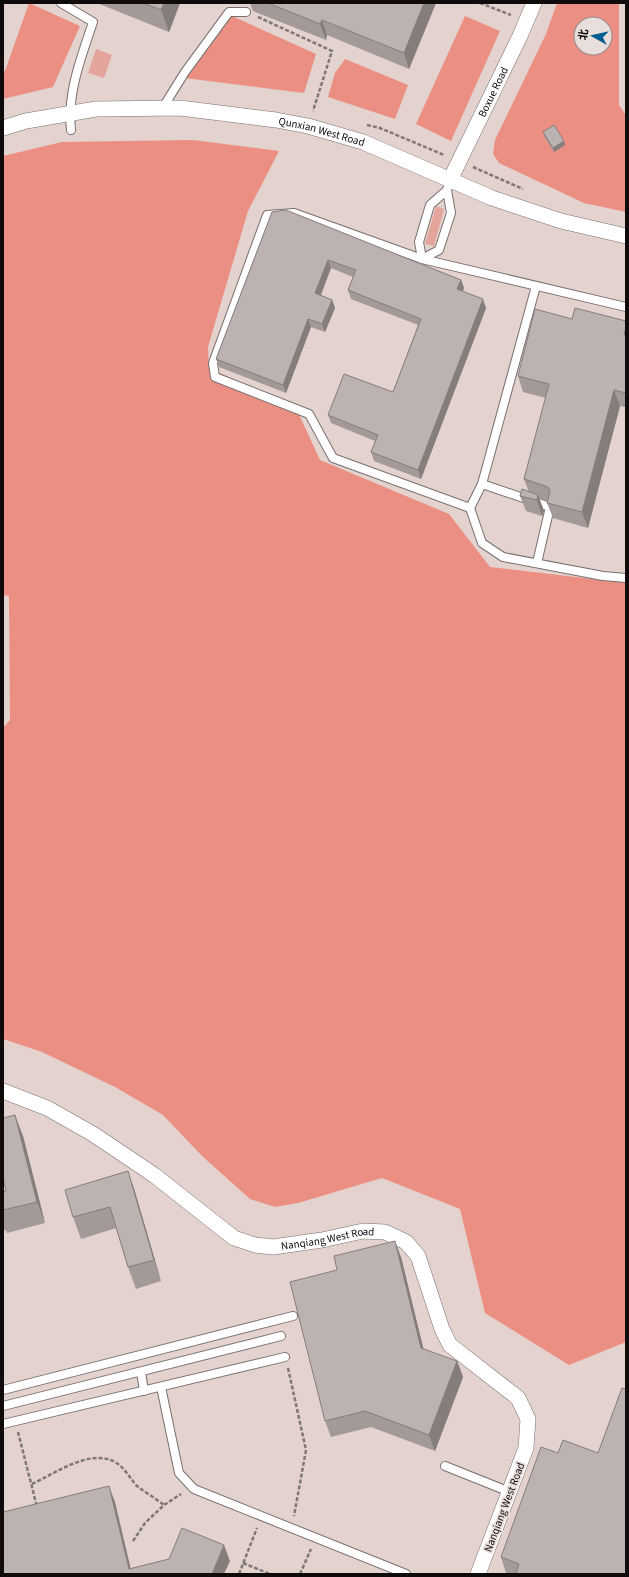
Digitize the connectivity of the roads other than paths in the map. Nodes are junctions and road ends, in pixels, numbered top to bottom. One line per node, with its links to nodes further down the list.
1 (61, 3): 5 (lane)
2 (534, 3): 8 (street, Boxue Road)
3 (246, 12): 4 (lane)
4 (162, 109): 5 (street, Qunxian West Road); 8 (street, Qunxian West Road)
5 (69, 114): 6 (street, Qunxian West Road); 7 (lane)
6 (3, 128)
7 (70, 130)
8 (448, 185): 9 (street, Qunxian West Road); 10 (lane); 10 (lane)
9 (626, 236)
10 (422, 259): 11 (lane); 14 (lane)
11 (536, 286): 12 (lane); 13 (lane)
12 (626, 307)
13 (482, 484): 14 (lane); 15 (lane)
14 (470, 508): 15 (lane)
15 (537, 563): 16 (lane)
16 (626, 578)
17 (3, 1091): 28 (street, Nanqiang West Road)
18 (293, 1316): 23 (lane)
19 (280, 1336): 21 (lane)
20 (285, 1358): 22 (lane)
21 (141, 1372): 24 (lane); 25 (lane)
22 (161, 1387): 24 (lane); 29 (lane)
23 (3, 1390)
24 (144, 1391): 26 (lane)
25 (3, 1406)
26 (3, 1424)
27 (445, 1466): 28 (lane)
28 (510, 1492): 30 (street, Nanqiang West Road)
29 (406, 1574)
30 (478, 1574)

